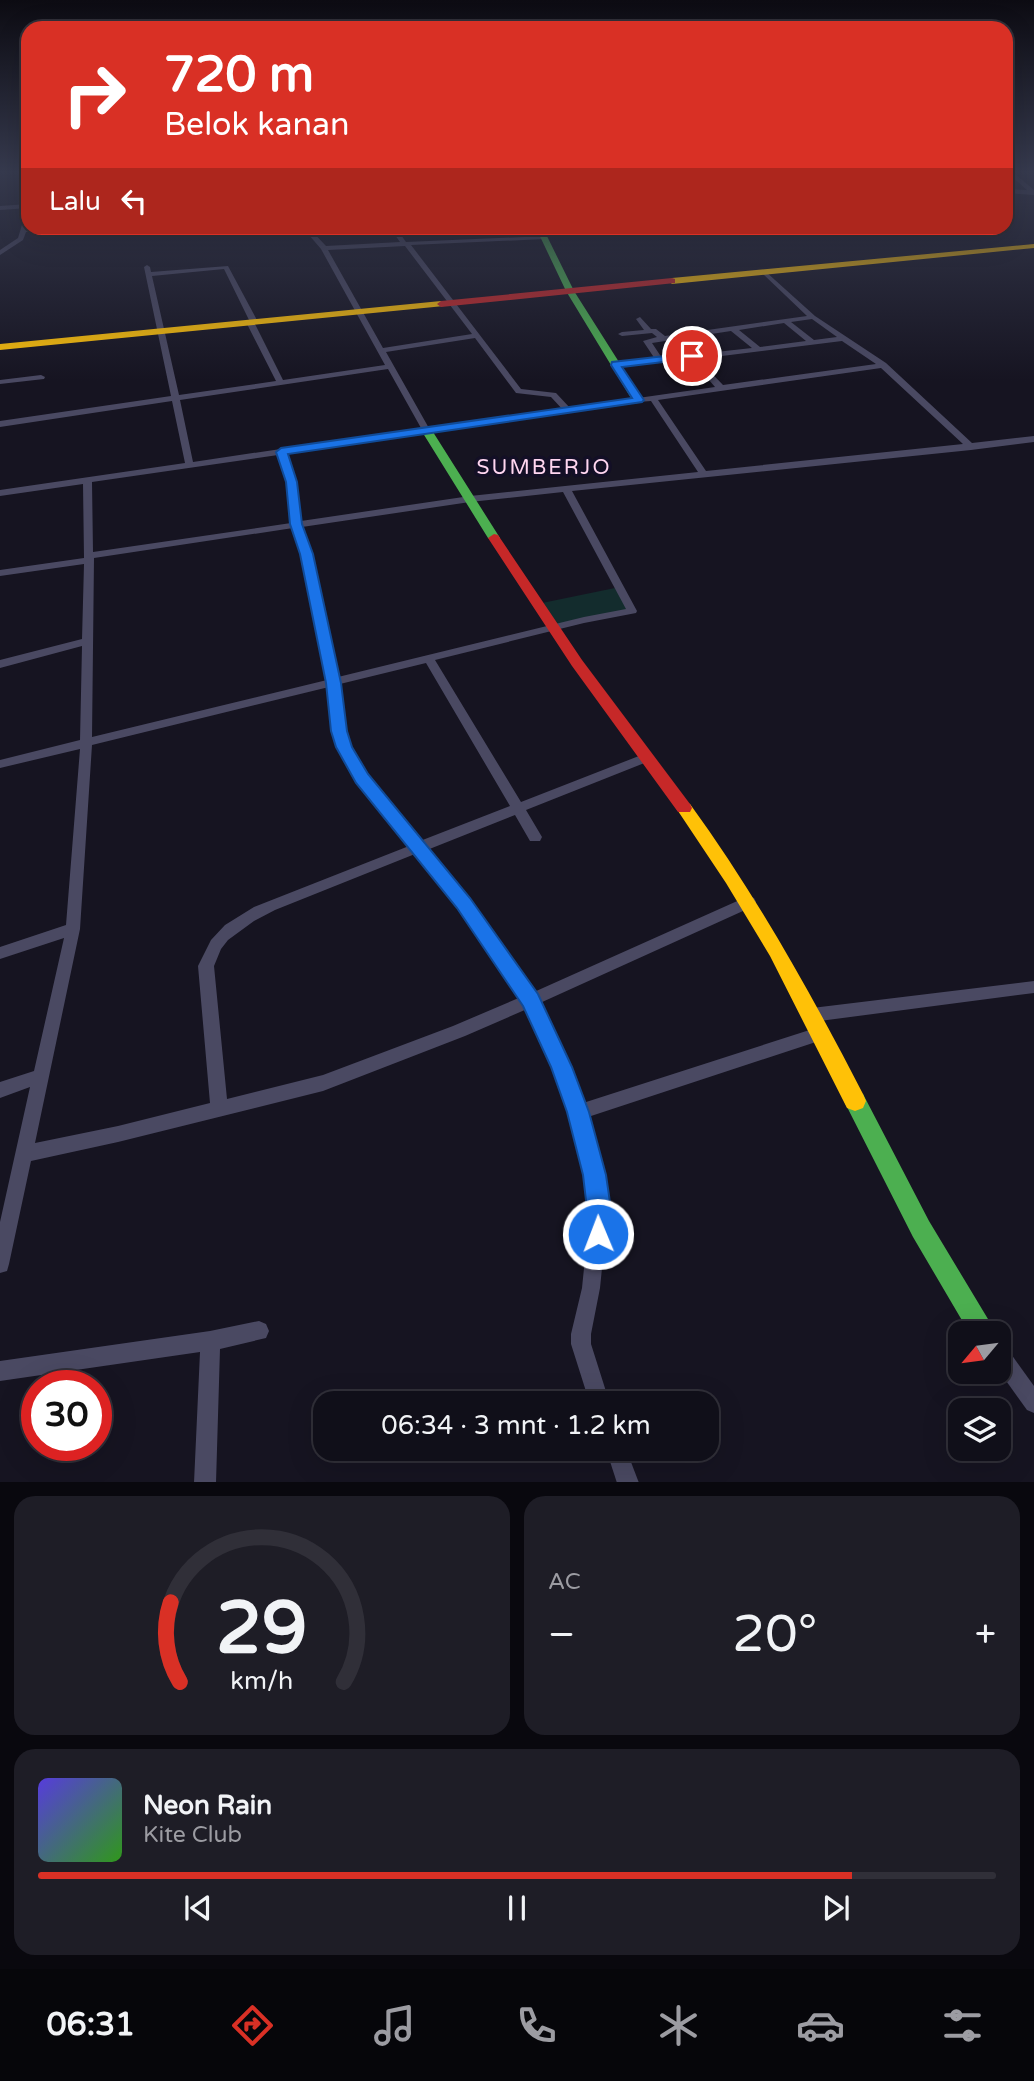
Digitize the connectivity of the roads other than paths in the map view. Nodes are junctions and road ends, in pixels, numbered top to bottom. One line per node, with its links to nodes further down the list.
1 (17, 242): 9 (street)
2 (319, 242): 8 (street)
3 (404, 242): 6 (street)
4 (432, 242): 6 (street)
5 (547, 242): 11 (street)
6 (406, 245): 8 (street); 12 (street)
7 (1034, 246): 10 (street)
8 (324, 248): 13 (street)
9 (0, 253)
10 (765, 273): 11 (street); 14 (street)
11 (570, 291): 12 (street); 31 (street)
12 (450, 302): 13 (street); 22 (street)
13 (360, 311): 17 (street); 27 (street)
14 (813, 317): 16 (street); 24 (street)
15 (640, 319): 19 (street)
16 (785, 321): 18 (street); 25 (street)
17 (252, 322): 20 (street); 20 (street); 36 (street)
18 (732, 328): 23 (street); 28 (street)
19 (649, 331): 21 (street); 23 (street)
20 (161, 332): 26 (street); 38 (street)
21 (622, 334)
22 (476, 336): 27 (street); 40 (street)
23 (663, 338): 30 (street)
24 (845, 338): 25 (street); 32 (street)
25 (813, 343): 28 (street)
26 (0, 347)
27 (382, 350): 33 (street)
28 (758, 350): 29 (street)
29 (692, 356): 30 (street); 37 (street)
30 (659, 359): 31 (street)
31 (616, 365): 39 (street)
32 (883, 365): 37 (street); 44 (street)
33 (390, 366): 36 (street); 42 (street)
34 (41, 377): 35 (street)
35 (0, 382)
36 (281, 383): 38 (street)
37 (721, 388): 39 (street)
38 (175, 397): 41 (street); 46 (street)
39 (646, 399): 40 (street); 47 (street)
40 (567, 409): 42 (street)
41 (0, 424)
42 (426, 430): 45 (street); 51 (street)
43 (1034, 439): 44 (street)
44 (971, 447): 47 (street)
45 (281, 452): 46 (street); 52 (street)
46 (190, 466): 48 (street)
47 (704, 475): 49 (street)
48 (87, 481): 50 (street); 53 (street)
49 (568, 490): 51 (street); 55 (street)
50 (0, 493)
51 (470, 499): 52 (street); 55 (street)
52 (296, 524): 53 (street); 59 (street)
53 (88, 558): 54 (street); 56 (street)
54 (0, 573)
55 (556, 628): 57 (street); 61 (street)
56 (87, 641): 58 (street); 60 (street)
57 (429, 659): 59 (street); 63 (street)
58 (0, 664)
59 (334, 683): 60 (street); 65 (street)
60 (86, 744): 62 (street); 67 (street)
61 (648, 758): 63 (street); 66 (street)
62 (0, 764)
63 (518, 809): 64 (street); 65 (street)
64 (535, 837)
65 (418, 848): 70 (street); 75 (street)
66 (749, 902): 70 (street); 71 (street)
67 (73, 929): 68 (street); 73 (street)
68 (0, 953)
69 (1034, 987): 71 (street)
70 (531, 1000): 75 (street); 76 (street)
71 (812, 1015): 72 (street)
72 (822, 1033): 76 (street); 79 (street)
73 (40, 1076): 74 (street); 77 (street)
74 (0, 1090)
75 (219, 1108): 77 (street)
76 (578, 1112): 84 (street)
77 (23, 1154): 78 (street)
78 (1, 1261)
79 (976, 1321)
80 (259, 1331): 81 (street)
81 (210, 1341): 82 (street); 87 (street)
82 (0, 1371)
83 (1012, 1372): 85 (street)
84 (596, 1391)
85 (1034, 1403)
86 (620, 1461): 88 (street)
87 (205, 1482)
88 (628, 1482)

